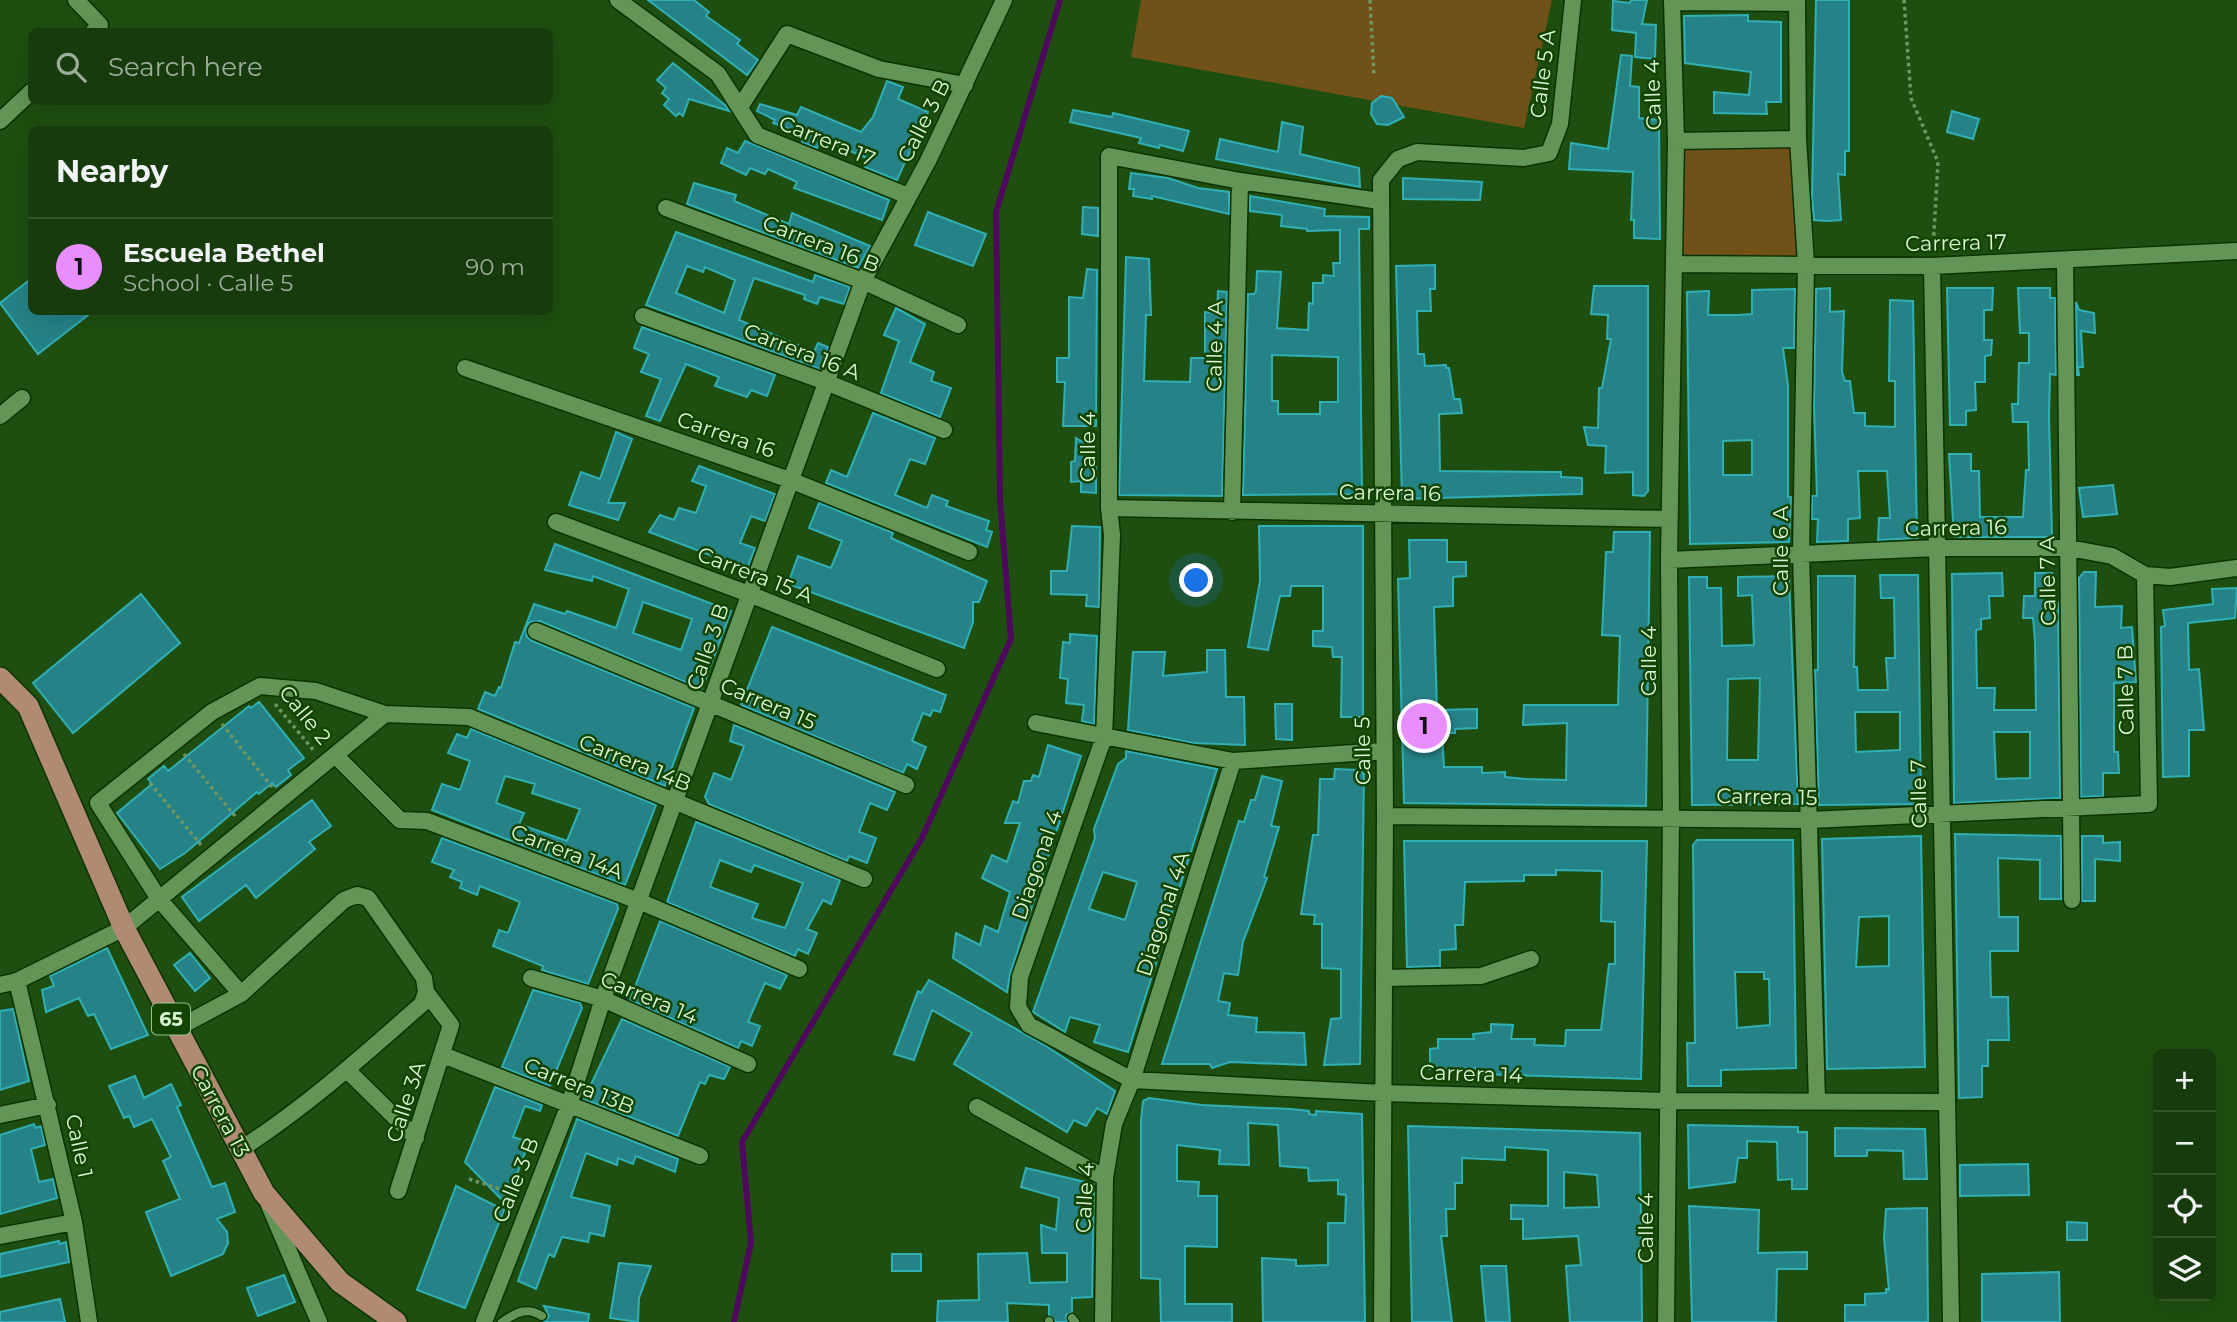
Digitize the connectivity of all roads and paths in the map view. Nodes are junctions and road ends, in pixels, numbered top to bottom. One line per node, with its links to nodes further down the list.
1 (76, 0): 9 (street)
2 (618, 0): 13 (street, Carrera 17)
3 (1004, 0): 11 (street, Calle 3 B)
4 (1370, 0): 10 (path)
5 (1573, 0): 17 (street, Calle 5 A)
6 (1904, 0): 26 (path)
7 (1672, 1): 8 (street); 16 (street, Calle 4)
8 (1797, 2): 15 (street, Calle 6 A)
9 (97, 28)
10 (1374, 77)
11 (965, 85): 13 (street); 19 (street, Calle 3 B)
12 (28, 94): 14 (street)
13 (740, 107): 19 (street, Carrera 17)
14 (0, 121)
15 (1798, 139): 16 (street); 25 (street, Calle 6 A)
16 (1676, 141): 24 (street, Calle 4)
17 (1381, 180): 20 (street, Calle 5)
18 (1240, 181): 20 (street); 36 (street, Calle 4); 37 (street, Calle 4 A)
19 (908, 196): 27 (street, Calle 3 B)
20 (1380, 201): 38 (street, Calle 5)
21 (666, 208): 27 (street, Carrera 16 B)
22 (2237, 251): 23 (street, Carrera 17)
23 (2064, 261): 26 (street, Carrera 17); 42 (street, Calle 7 A)
24 (1675, 264): 25 (street, Carrera 17); 39 (street, Calle 4)
25 (1806, 264): 26 (street, Carrera 17); 44 (street, Calle 6 A)
26 (1932, 266): 41 (street, Calle 7)
27 (863, 281): 29 (street, Carrera 16 B); 31 (street, Calle 3 B)
28 (643, 316): 31 (street, Carrera 16 A)
29 (958, 325)
30 (465, 368): 35 (street, Carrera 16)
31 (826, 382): 34 (street, Carrera 16 A); 35 (street, Calle 3 B)
32 (22, 398): 33 (street)
33 (0, 416)
34 (944, 430)
35 (790, 480): 43 (street, Carrera 16); 48 (street, Calle 3 B)
36 (1109, 508): 37 (street, Carrera 16); 57 (street, Calle 4)
37 (1232, 512): 38 (street, Carrera 16)
38 (1383, 513): 39 (street, Carrera 16); 59 (street, Calle 5)
39 (1670, 519): 45 (street, Calle 4)
40 (556, 522): 48 (street, Carrera 15 A)
41 (1936, 548): 42 (street, Carrera 16); 44 (street, Carrera 16); 68 (street, Calle 7)
42 (2069, 548): 47 (street, Carrera 16); 67 (street, Calle 7 A)
43 (969, 552)
44 (1801, 554): 45 (street, Carrera 16); 71 (street, Calle 6 A)
45 (1669, 559): 70 (street, Calle 4)
46 (2237, 568): 47 (street, Carrera 16)
47 (2145, 575): 66 (street, Calle 7 B)
48 (749, 594): 50 (street, Carrera 15 A); 53 (street, Calle 3 B)
49 (536, 631): 53 (street, Carrera 15)
50 (937, 669)
51 (0, 678): 78 (main road, Carrera 13 / 65)
52 (260, 686): 54 (street); 55 (street, Carrera 14B); 60 (path, Calle 2)
53 (711, 703): 63 (street, Carrera 15); 65 (street, Calle 3 B)
54 (212, 712): 58 (street); 64 (path)
55 (385, 714): 60 (street); 65 (street, Carrera 14B)
56 (1036, 723): 57 (street)
57 (1104, 737): 61 (street); 88 (street, Diagonal 4)
58 (174, 742): 62 (street); 72 (path)
59 (1384, 751): 61 (street); 69 (street, Calle 5)
60 (330, 760): 64 (street); 77 (street, Carrera 14A)
61 (1233, 761): 93 (street, Diagonal 4A)
62 (141, 771): 73 (path); 75 (street)
63 (906, 785)
64 (283, 799): 72 (street)
65 (676, 802): 74 (street, Carrera 14B); 77 (street, Calle 3 B)
66 (2149, 804): 67 (street, Carrera 15)
67 (2071, 810): 68 (street, Carrera 15); 76 (street, Calle 7 A)
68 (1941, 815): 71 (street, Carrera 15); 97 (street, Calle 7)
69 (1385, 816): 70 (street, Carrera 15); 82 (street, Calle 5)
70 (1671, 817): 71 (street, Carrera 15); 95 (street, Calle 4)
71 (1810, 820): 96 (street, Calle 6 A)
72 (247, 830): 73 (street)
73 (212, 857): 75 (street)
74 (864, 879)
75 (159, 899): 78 (street); 86 (street)
76 (2072, 900)
77 (640, 902): 80 (street, Carrera 14A); 87 (street, Calle 3 B)
78 (124, 928): 83 (street); 89 (main road, Carrera 13 / 65)
79 (1531, 959): 82 (street)
80 (799, 969)
81 (531, 978): 87 (street, Carrera 14)
82 (1385, 978): 94 (street, Calle 5)
83 (17, 981): 84 (street); 98 (street, Calle 1)
84 (0, 985)
85 (426, 992): 86 (street); 90 (street, Calle 3A); 92 (street)
86 (240, 993): 89 (street)
87 (603, 999): 91 (street, Carrera 14); 99 (street, Calle 3 B)
88 (1018, 1007): 93 (street, Carrera 14)
89 (176, 1029): 103 (main road, Carrera 13 / 65)
90 (443, 1055): 99 (street, Carrera 13B); 102 (street, Calle 3A)
91 (748, 1064)
92 (347, 1070): 102 (street); 103 (street)
93 (1132, 1080): 94 (street, Carrera 14); 105 (street, Calle 4)
94 (1383, 1093): 95 (street, Carrera 14); 119 (street, Calle 5)
95 (1668, 1101): 96 (street, Carrera 14); 120 (street, Calle 4)
96 (1817, 1101): 97 (street, Carrera 14)
97 (1946, 1102): 121 (street, Calle 7)
98 (48, 1105): 101 (street); 110 (street, Calle 1)
99 (569, 1105): 104 (street, Carrera 13B); 109 (street, Calle 3 B)
100 (977, 1107): 105 (street)
101 (0, 1115)
102 (416, 1138): 107 (street, Calle 3A)
103 (240, 1149): 108 (main road, Carrera 13 / 65)
104 (700, 1156)
105 (1105, 1178): 118 (street, Calle 4)
106 (470, 1179): 109 (path)
107 (398, 1191)
108 (264, 1193): 114 (street); 115 (main road, Carrera 13 / 65)
109 (530, 1199): 116 (street, Calle 3 B)
110 (74, 1222): 111 (street); 113 (street, Calle 1)
111 (0, 1236)
112 (542, 1316): 117 (lane)
113 (89, 1322)
114 (319, 1322)
115 (396, 1322)
116 (484, 1322)
117 (502, 1322)
118 (1103, 1322)
119 (1381, 1322)
120 (1666, 1322)
121 (1951, 1322)

